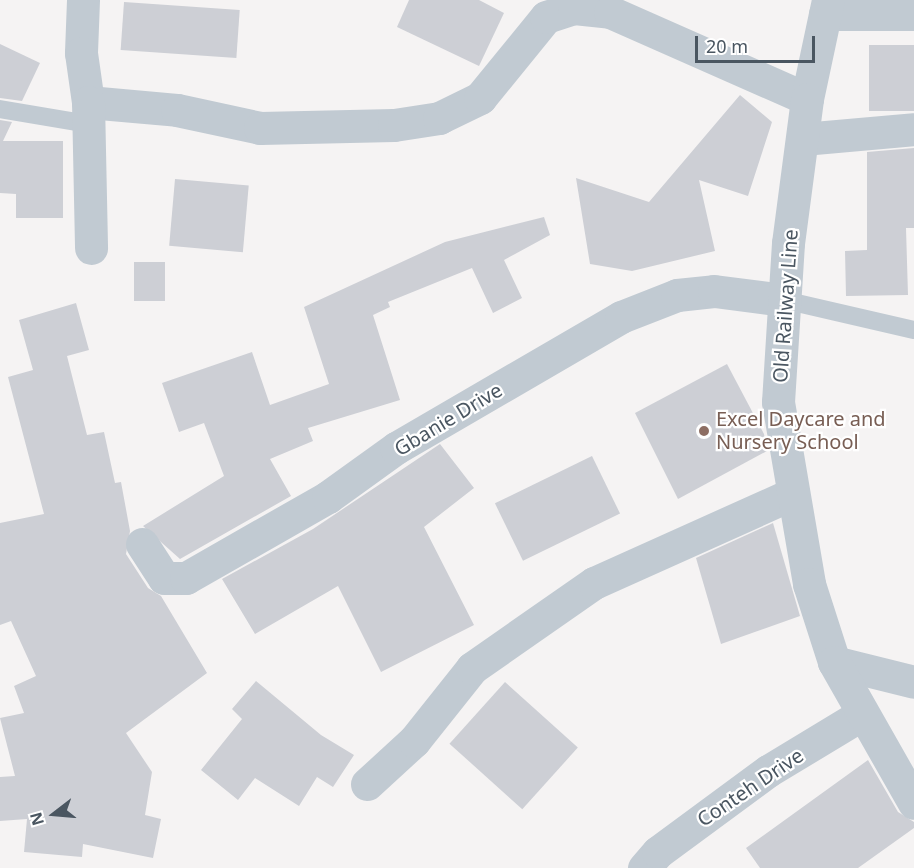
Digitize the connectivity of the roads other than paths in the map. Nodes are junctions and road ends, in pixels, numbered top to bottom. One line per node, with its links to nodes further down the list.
1 (83, 6): 6 (street)
2 (826, 7): 3 (street); 4 (street, Old Railway Line)
3 (914, 14)
4 (807, 99): 6 (street); 8 (street, Old Railway Line)
5 (0, 109): 6 (lane)
6 (88, 113): 9 (street)
7 (914, 129): 8 (street)
8 (803, 139): 10 (street, Old Railway Line)
9 (91, 248)
10 (784, 300): 11 (lane); 12 (street, Old Railway Line); 13 (street, Gbanie Drive)
11 (914, 330)
12 (792, 494): 14 (street, Old Railway Line); 17 (street)
13 (142, 544)
14 (834, 662): 15 (street); 16 (street, Old Railway Line)
15 (914, 682)
16 (862, 714): 18 (street, Old Railway Line); 19 (street, Conteh Drive)
17 (367, 784)
18 (914, 803)
19 (644, 868)

